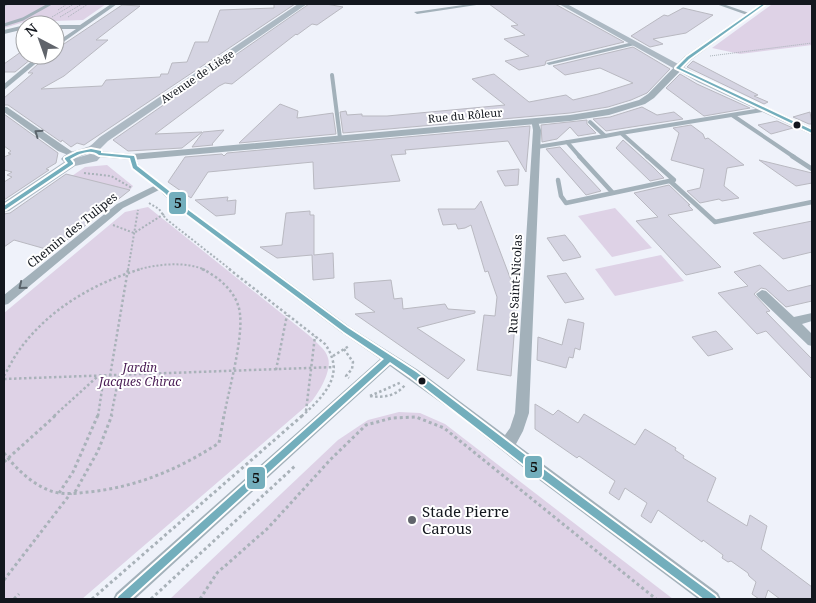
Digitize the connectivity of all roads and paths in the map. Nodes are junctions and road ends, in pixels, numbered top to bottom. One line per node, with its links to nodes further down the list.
1 (50, 4): 16 (lane)
2 (74, 4): 13 (path)
3 (82, 4): 14 (path)
4 (88, 4): 15 (path)
5 (114, 4): 18 (street)
6 (304, 4): 39 (main road, Avenue de Liège)
7 (480, 4): 11 (street)
8 (562, 4): 20 (main road)
9 (719, 4): 12 (street)
10 (764, 4): 12 (street, Rue du Rôleur)
11 (417, 12)
12 (749, 14): 22 (street, Rue du Rôleur)
13 (56, 15)
14 (64, 15)
15 (65, 19)
16 (4, 24)
17 (65, 27): 18 (street)
18 (80, 28): 19 (street)
19 (65, 39)
20 (633, 44): 23 (street); 25 (main road)
21 (812, 44): 22 (path)
22 (691, 56): 25 (street, Rue du Rôleur)
23 (549, 63)
24 (30, 65): 27 (street)
25 (678, 68): 29 (main road); 31 (street, Rue du Rôleur)
26 (332, 76): 36 (lane)
27 (4, 88)
28 (4, 109): 41 (street, one-way to 28)
29 (762, 110): 30 (lane); 33 (main road)
30 (732, 115): 34 (lane); 42 (lane)
31 (534, 121): 36 (street, Rue du Rôleur); 38 (street, Rue Saint-Nicolas)
32 (590, 122): 35 (lane)
33 (812, 132)
34 (621, 133): 35 (lane); 44 (lane)
35 (605, 136): 37 (lane)
36 (340, 138): 40 (street, Rue du Rôleur)
37 (567, 142): 38 (lane); 47 (lane)
38 (536, 147): 79 (street, Rue Saint-Nicolas)
39 (95, 152): 40 (street, Rue du Rôleur); 41 (main road)
40 (132, 157): 45 (street)
41 (74, 163): 46 (path); 51 (main road)
42 (812, 169)
43 (558, 180): 47 (lane)
44 (670, 181): 47 (lane); 48 (lane)
45 (160, 186): 53 (street, Chemin des Tulipes); 65 (street)
46 (134, 188)
47 (612, 192)
48 (812, 202)
49 (139, 204): 54 (path)
50 (144, 204): 52 (path)
51 (4, 208)
52 (164, 214): 54 (path); 58 (path)
53 (102, 220): 54 (path); 57 (street, Chemin des Tulipes, one-way to 57)
54 (134, 233): 55 (path)
55 (127, 273): 69 (path); 73 (path); 75 (path)
56 (762, 294): 60 (street)
57 (4, 301)
58 (287, 314): 61 (path); 68 (path)
59 (812, 317): 60 (street)
60 (792, 322): 62 (street)
61 (315, 336): 64 (path); 67 (path)
62 (812, 341)
63 (344, 349): 64 (path)
64 (333, 356): 66 (path)
65 (390, 358): 70 (street); 90 (street)
66 (335, 367): 67 (path); 78 (path)
67 (311, 368): 68 (path); 78 (path)
68 (276, 370): 69 (path)
69 (233, 372): 74 (path); 85 (path)
70 (414, 374): 76 (path); 76 (path); 79 (street)
71 (98, 376): 72 (path); 75 (path); 81 (path)
72 (104, 376): 73 (path); 84 (path)
73 (110, 376): 74 (path)
74 (120, 376): 85 (path)
75 (4, 378)
76 (369, 396): 77 (path)
77 (366, 400)
78 (306, 412): 89 (path)
79 (507, 445): 94 (street)
80 (4, 453): 81 (path)
81 (8, 458): 83 (path); 84 (path)
82 (301, 459): 91 (path)
83 (4, 462)
84 (59, 493): 85 (path)
85 (73, 493): 86 (path)
86 (4, 580)
87 (19, 594): 88 (path)
88 (14, 599)
89 (92, 599)
90 (122, 599)
91 (151, 599)
92 (200, 599): 93 (path)
93 (656, 599)
94 (712, 599)

